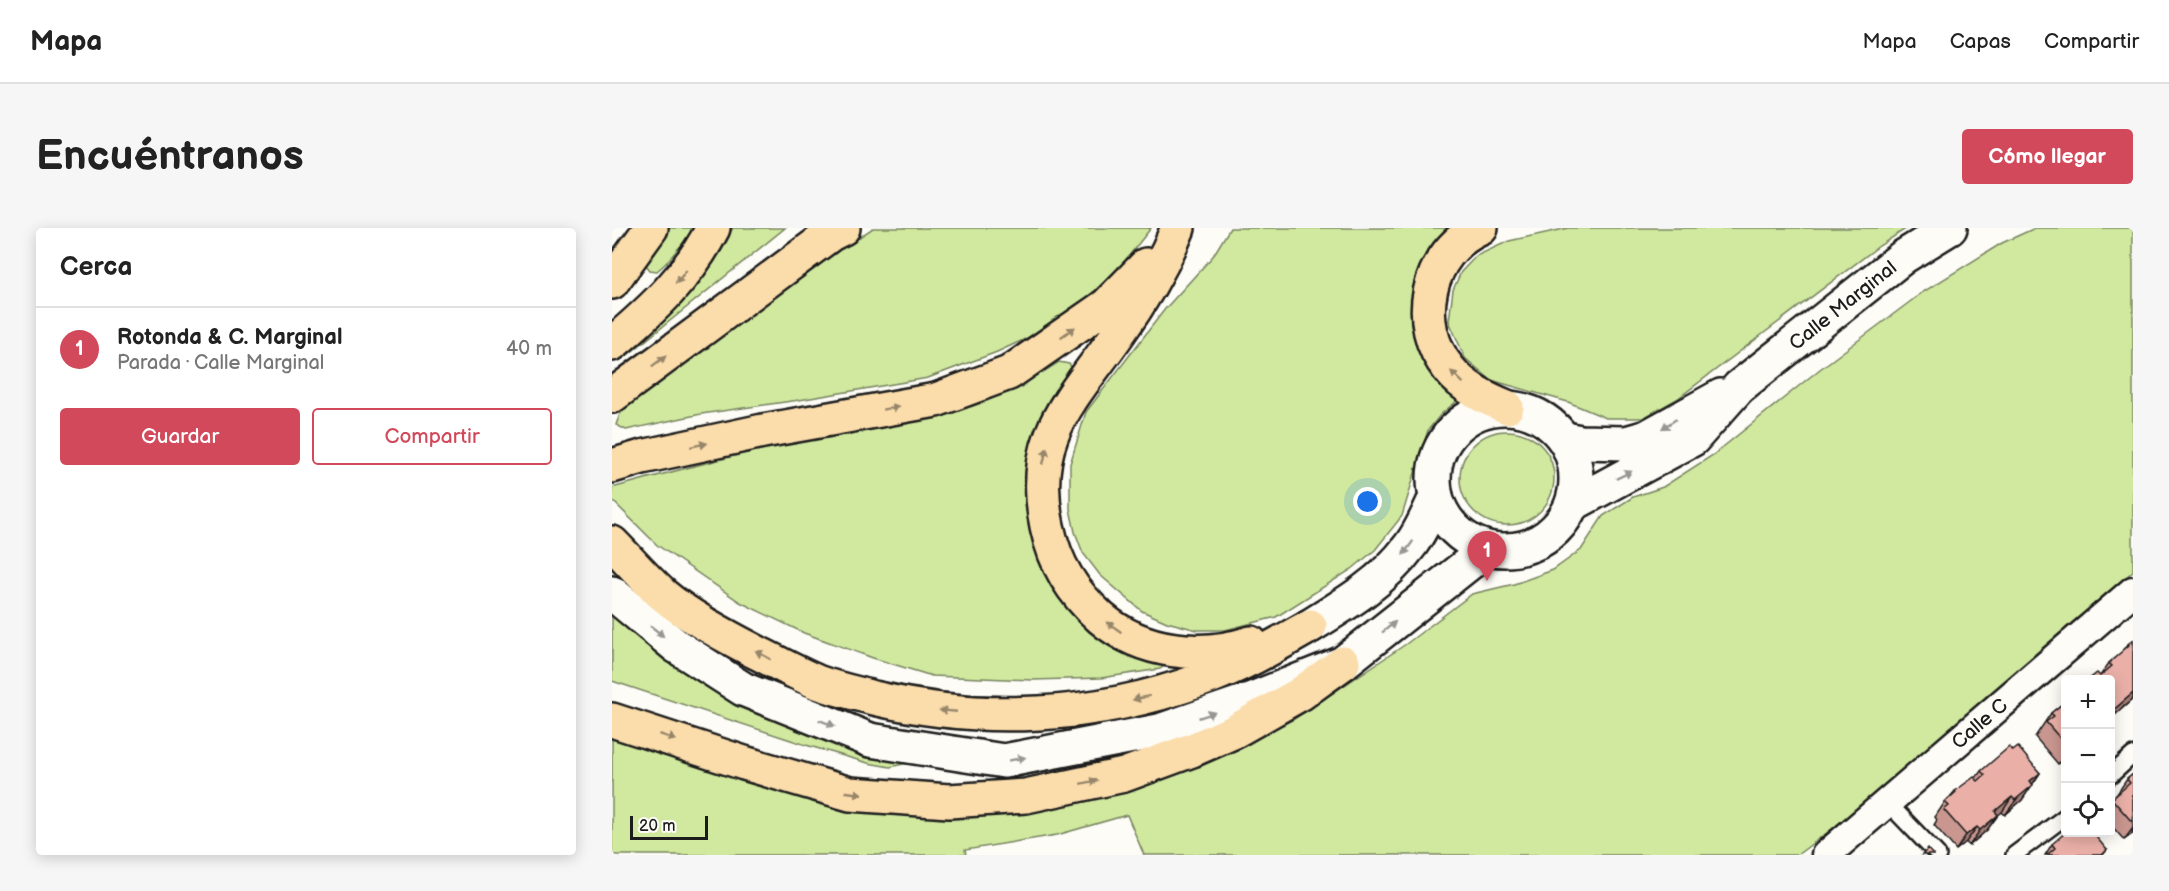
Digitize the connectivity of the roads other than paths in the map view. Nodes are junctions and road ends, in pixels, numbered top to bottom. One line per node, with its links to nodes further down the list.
1 (651, 228): 7 (highway)
2 (713, 228): 8 (highway, one-way to 8)
3 (843, 228): 10 (highway, one-way to 3)
4 (1481, 228): 11 (highway, one-way to 4)
5 (1950, 228): 9 (street, Calle Marginal)
6 (1177, 232): 13 (highway, one-way to 6); 20 (highway, one-way to 6)
7 (612, 282)
8 (612, 344)
9 (1739, 387): 12 (street, Calle Marginal, one-way to 12); 15 (street, Calle Marginal, one-way to 9)
10 (612, 396)
11 (1507, 407): 12 (street); 14 (street)
12 (1565, 439): 15 (street)
13 (627, 461)
14 (1436, 497): 17 (street); 20 (street, one-way to 20)
15 (1573, 504): 17 (street)
16 (612, 543): 20 (highway, one-way to 16)
17 (1487, 549): 21 (street, one-way to 17)
18 (2133, 591): 25 (street, Calle C)
19 (612, 593): 21 (street, one-way to 21)
20 (1310, 626)
21 (1343, 663): 22 (highway, one-way to 21)
22 (612, 720)
23 (2133, 755): 24 (lane)
24 (2115, 771)
25 (1887, 802): 27 (street, Calle C); 28 (lane)
26 (2061, 820): 29 (lane)
27 (1827, 855)
28 (1938, 855)
29 (2014, 855)

